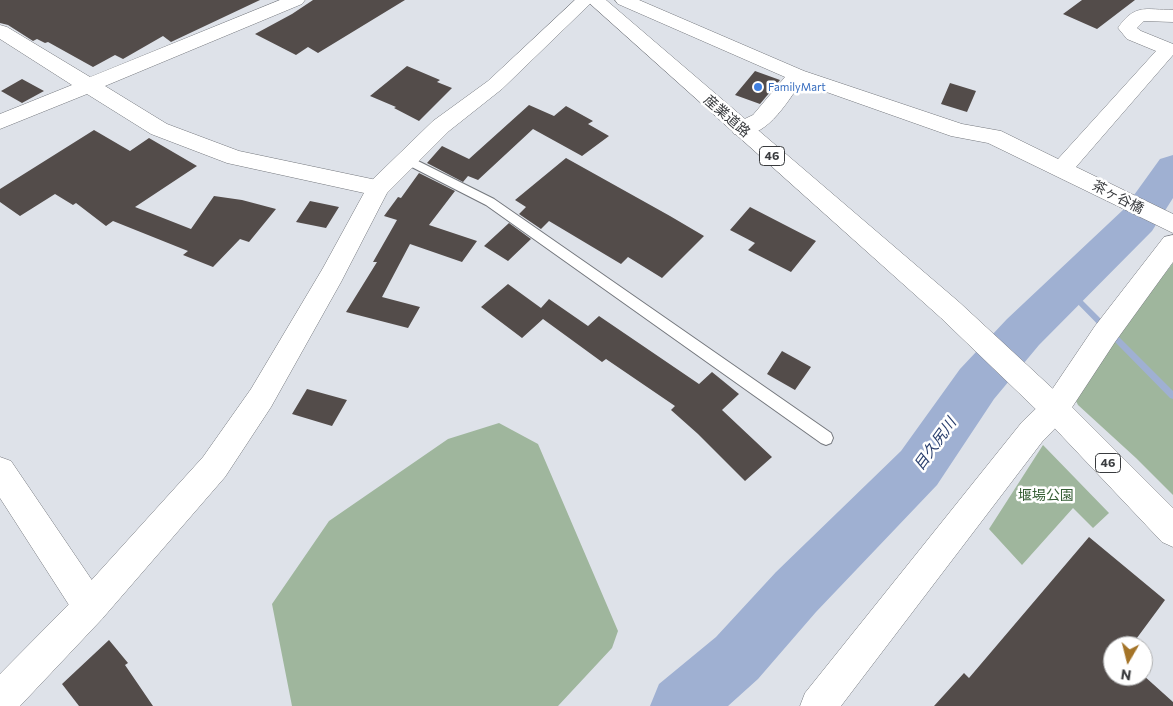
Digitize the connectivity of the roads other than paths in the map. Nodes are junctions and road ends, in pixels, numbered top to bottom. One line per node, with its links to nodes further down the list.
1 (296, 0): 8 (street)
2 (585, 0): 11 (street)
3 (595, 0): 10 (street, 産業道路 / 46)
4 (624, 0): 7 (street, 茶ヶ谷橋)
5 (1173, 16): 12 (street)
6 (0, 31): 8 (street)
7 (797, 75): 10 (street); 12 (street, 茶ヶ谷橋)
8 (90, 84): 9 (street); 13 (street)
9 (0, 122)
10 (742, 129): 16 (street, 産業道路 / 46)
11 (406, 158): 13 (street); 17 (lane)
12 (1063, 169): 14 (street, 茶ヶ谷橋)
13 (378, 188): 20 (street)
14 (1173, 224)
15 (1173, 244): 16 (street)
16 (1048, 403): 19 (street, 46); 22 (street)
17 (826, 438)
18 (0, 471): 20 (street)
19 (1173, 531)
20 (90, 607): 21 (street)
21 (0, 700)
22 (818, 706)

